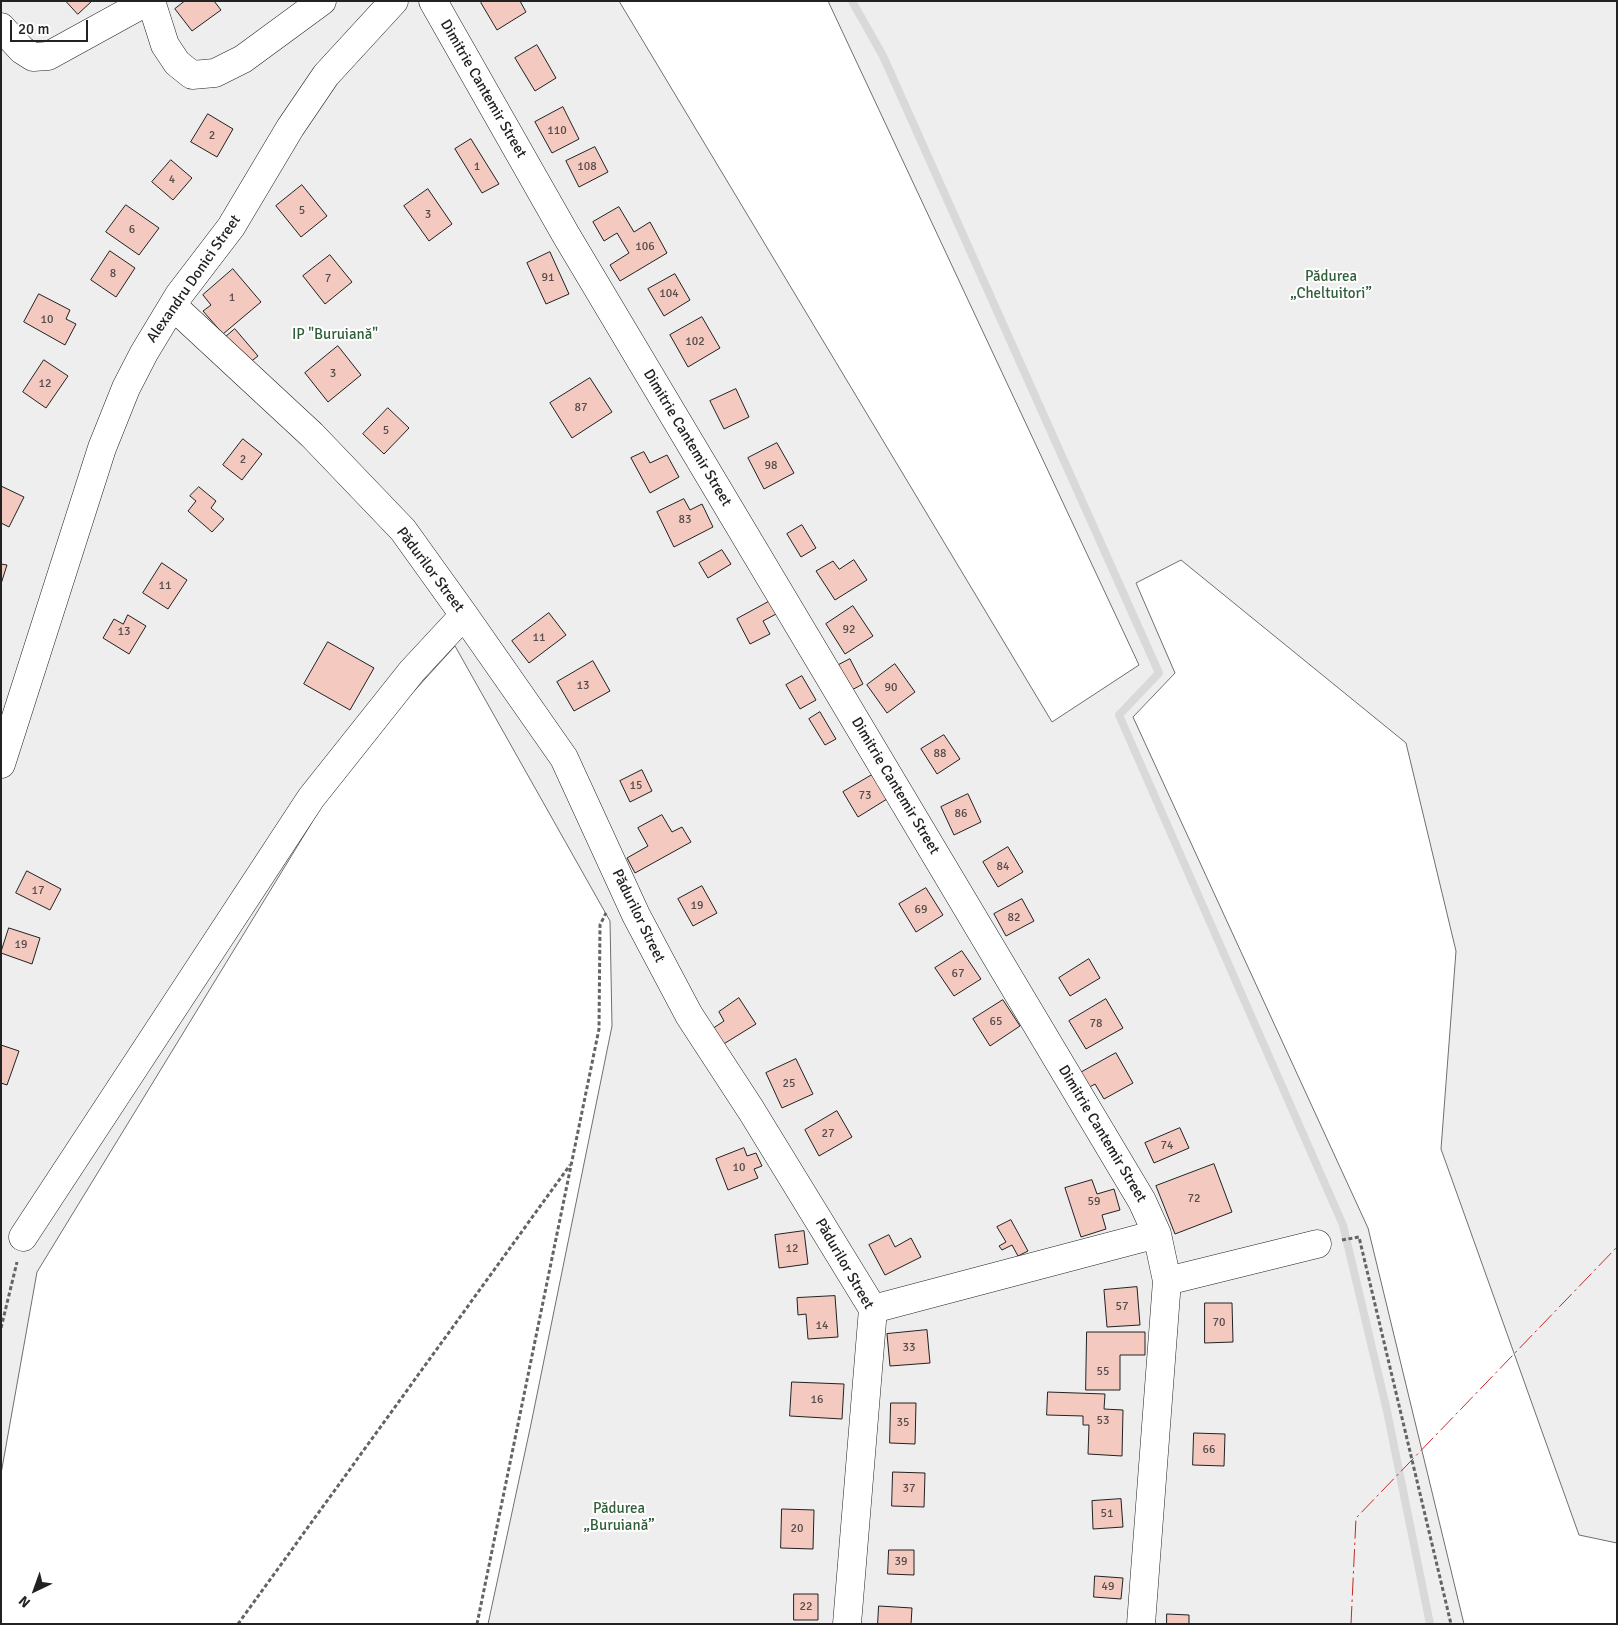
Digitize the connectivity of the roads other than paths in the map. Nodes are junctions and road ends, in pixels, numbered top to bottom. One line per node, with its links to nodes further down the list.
1 (149, 1): 2 (street); 5 (street)
2 (322, 1)
3 (394, 1): 6 (street, Alexandru Donici Street)
4 (433, 1): 9 (street, Dimitrie Cantemir Street)
5 (1, 27)
6 (173, 306): 7 (street, Pădurilor Street); 8 (street, Alexandru Donici Street)
7 (464, 615): 10 (street); 13 (street, Pădurilor Street)
8 (1, 764)
9 (1157, 1234): 12 (street, Dimitrie Cantemir Street); 13 (street)
10 (23, 1237)
11 (1325, 1243): 12 (street)
12 (1167, 1281): 15 (street, Dimitrie Cantemir Street)
13 (873, 1309): 14 (street, Pădurilor Street)
14 (847, 1624)
15 (1141, 1624)

